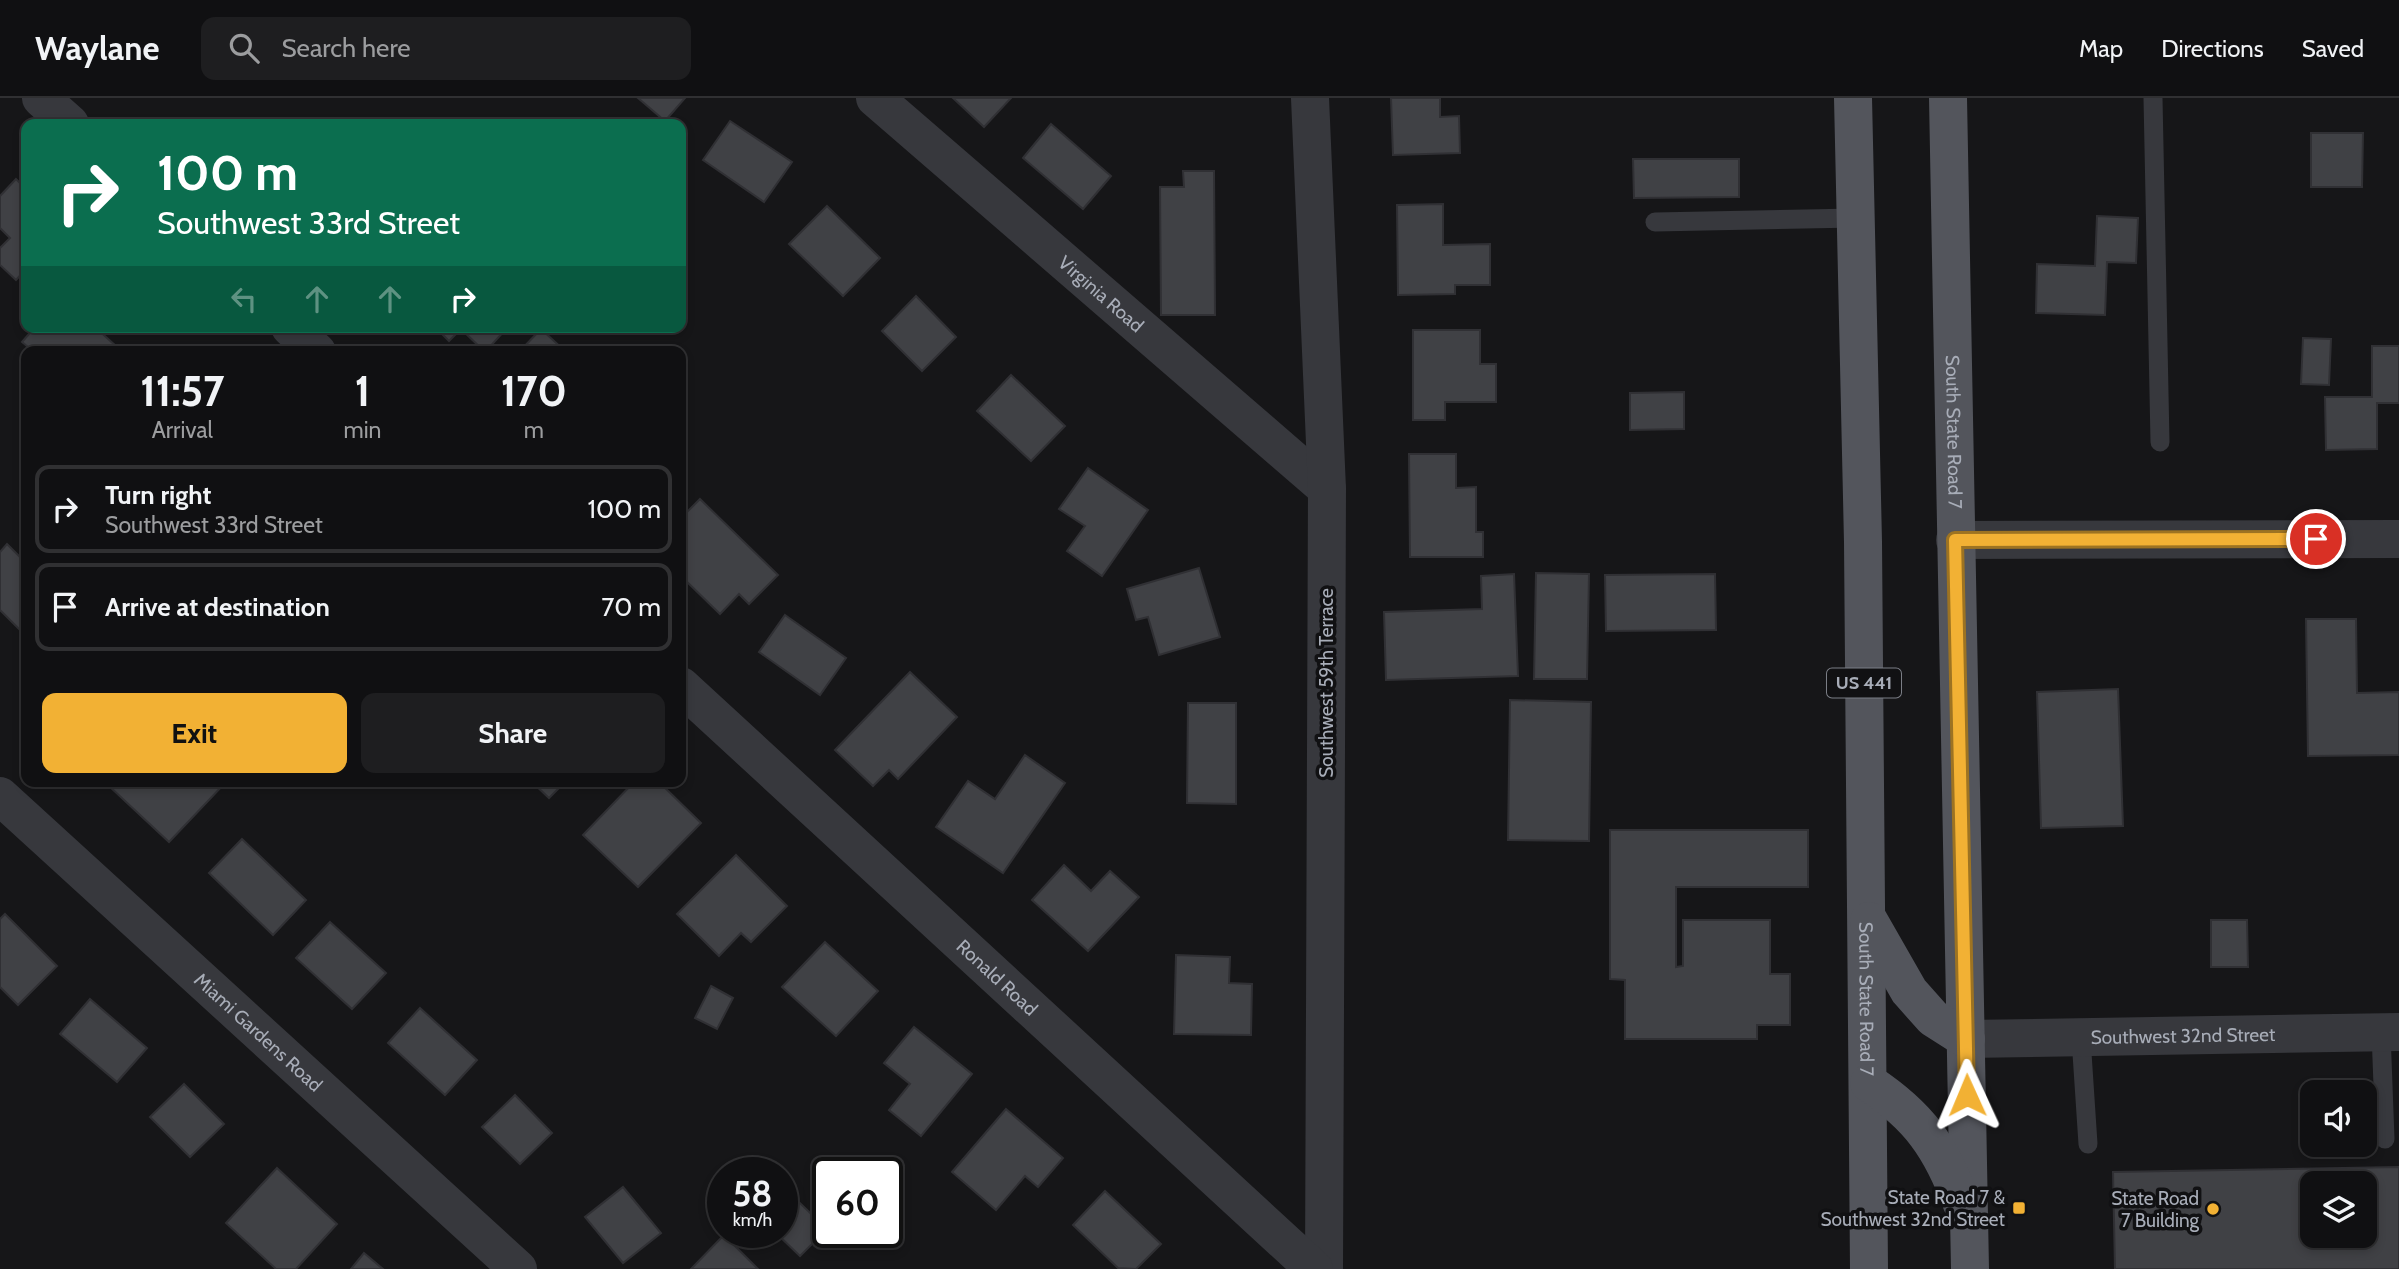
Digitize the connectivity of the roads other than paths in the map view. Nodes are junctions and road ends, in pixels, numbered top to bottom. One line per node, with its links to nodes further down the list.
1 (41, 98): 7 (street)
2 (875, 98): 13 (street, Virginia Road)
3 (1310, 98): 13 (street, Southwest 59th Terrace)
4 (1853, 98): 8 (main road, South State Road 7 / US 441)
5 (1948, 98): 15 (main road, South State Road 7)
6 (2153, 98): 12 (lane)
7 (64, 119)
8 (1856, 218): 9 (lane); 18 (main road, South State Road 7 / US 441)
9 (1655, 222)
10 (296, 333): 11 (street)
11 (311, 346)
12 (2160, 442)
13 (1327, 489): 28 (street, Southwest 59th Terrace)
14 (2399, 539): 15 (street)
15 (1955, 540): 21 (main road, South State Road 7)
16 (686, 691): 27 (street, Ronald Road)
17 (0, 796): 26 (street, Miami Gardens Road)
18 (1868, 919): 21 (main road); 22 (main road, South State Road 7 / US 441)
19 (2390, 1032): 20 (street, Southwest 32nd Street); 23 (lane)
20 (2081, 1038): 21 (street, Southwest 32nd Street); 24 (lane)
21 (1966, 1039): 25 (main road, South State Road 7)
22 (1869, 1083): 25 (main road); 29 (main road, South State Road 7 / US 441)
23 (2385, 1139)
24 (2088, 1144)
25 (1969, 1222): 30 (main road, South State Road 7)
26 (518, 1269)
27 (1314, 1269)
28 (1324, 1269)
29 (1869, 1269)
30 (1970, 1269)

